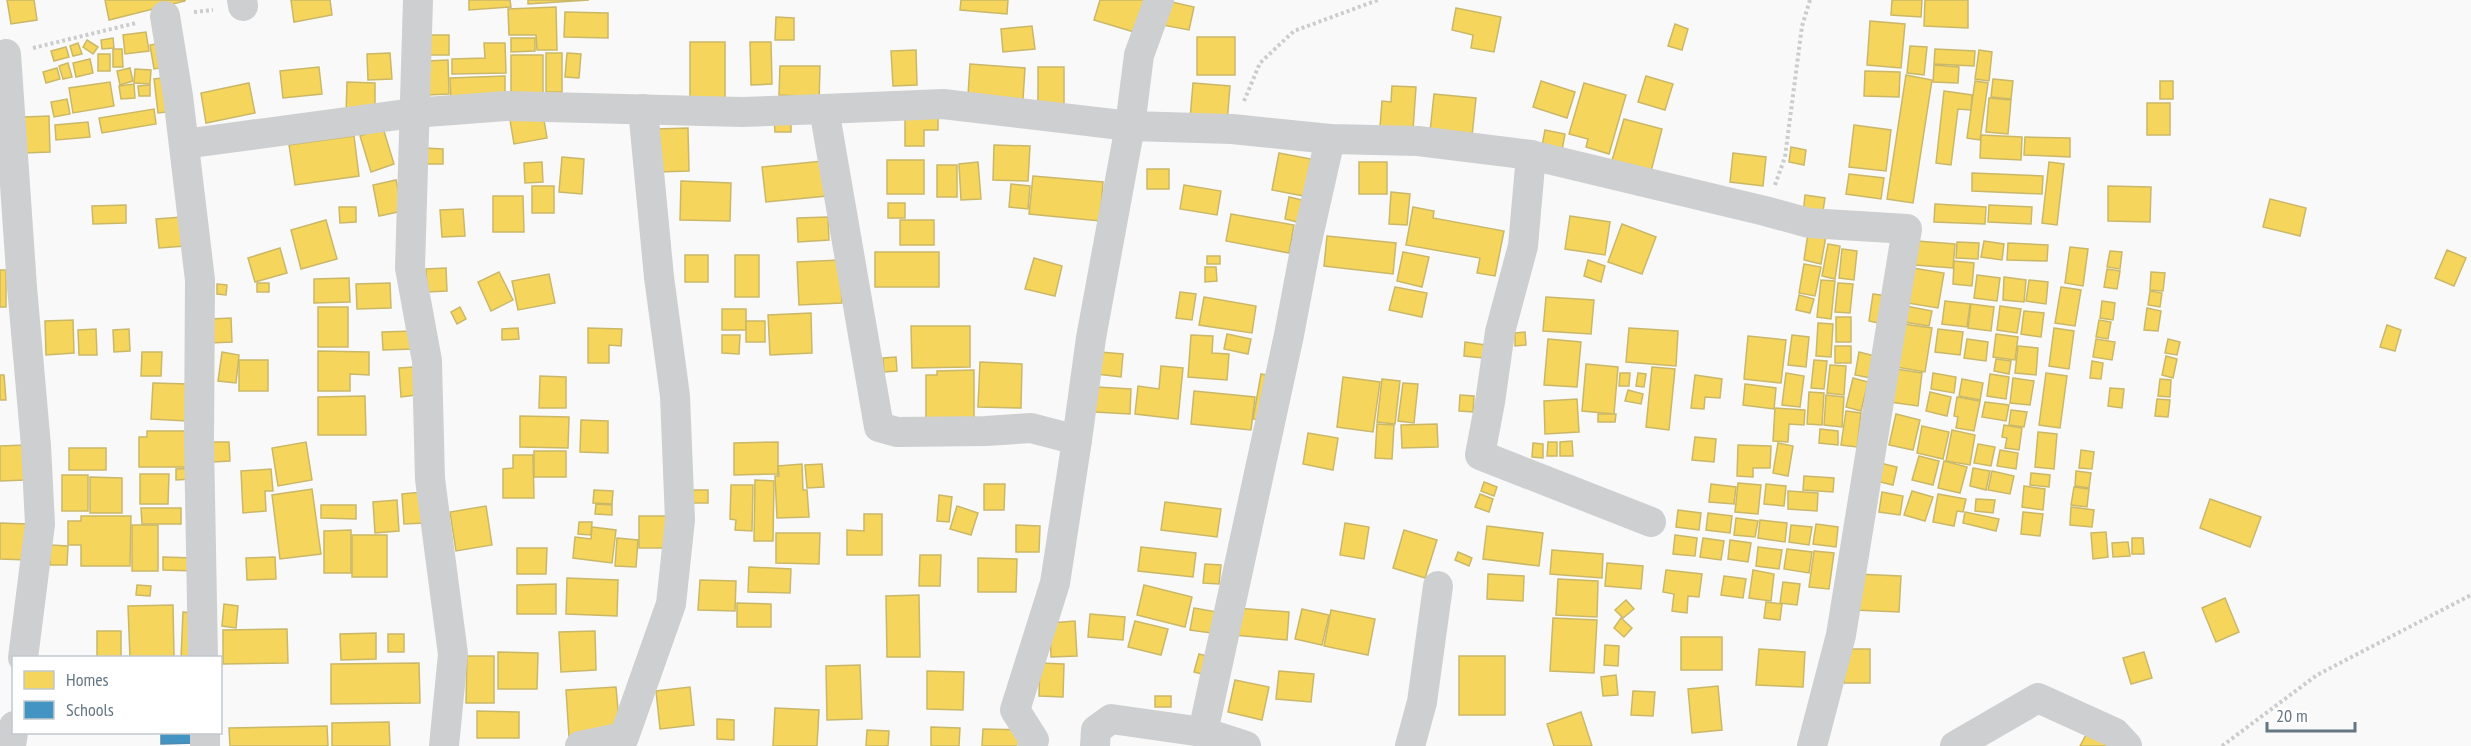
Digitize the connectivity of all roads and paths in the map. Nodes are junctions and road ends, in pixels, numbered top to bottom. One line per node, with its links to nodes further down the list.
1 (418, 0): 10 (street)
2 (1159, 0): 11 (street)
3 (1378, 0): 12 (path)
4 (1810, 0): 16 (path)
5 (243, 3): 6 (path)
6 (165, 16): 7 (path); 14 (street)
7 (6, 54): 21 (street)
8 (643, 109): 9 (street); 10 (street); 25 (street)
9 (824, 109): 11 (street); 17 (street)
10 (413, 113): 14 (street); 24 (street)
11 (1130, 126): 12 (street); 17 (street)
12 (1232, 129): 13 (street)
13 (1330, 139): 15 (street); 23 (street)
14 (184, 144): 22 (street)
15 (1531, 155): 16 (street); 18 (street)
16 (1765, 211): 30 (street)
17 (1077, 440): 26 (street)
18 (1651, 522)
19 (1438, 586): 29 (street)
20 (2471, 595): 33 (path)
21 (23, 656)
22 (203, 656)
23 (1203, 732): 27 (street); 28 (street)
24 (444, 746)
25 (580, 746)
26 (1032, 746)
27 (1095, 746)
28 (1246, 746)
29 (1410, 746)
30 (1812, 746)
31 (1955, 746): 32 (street)
32 (2127, 746)
33 (2222, 746)

